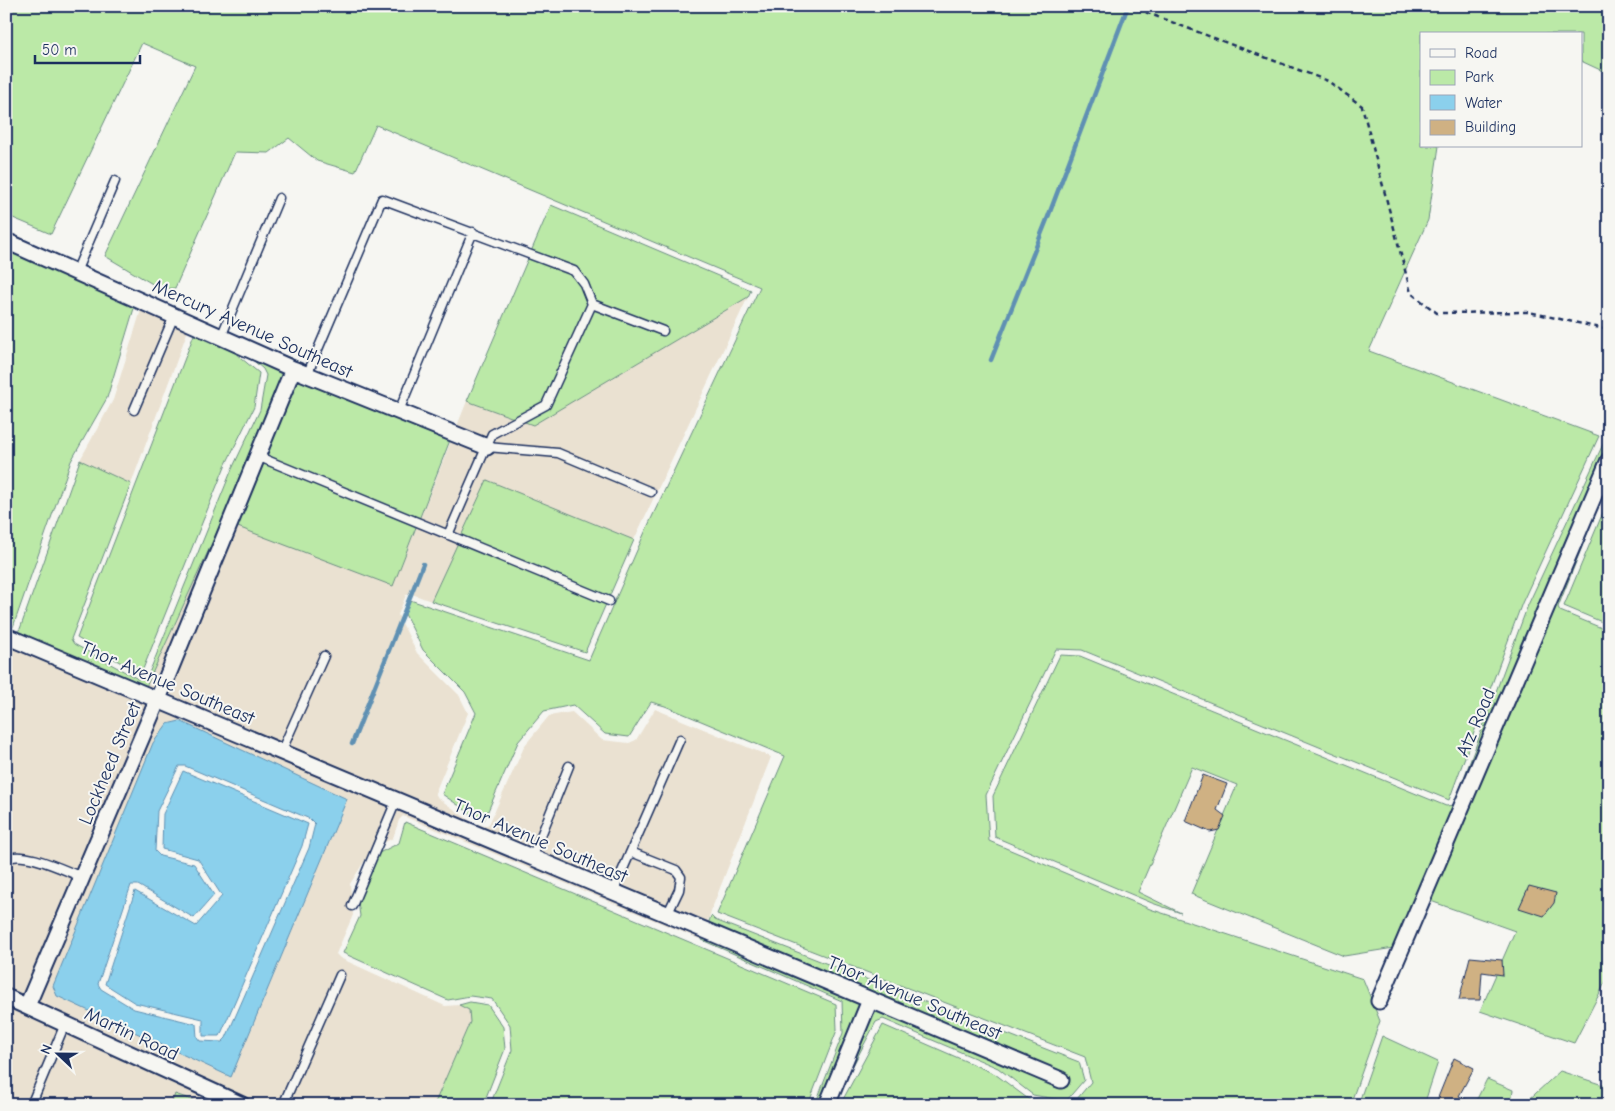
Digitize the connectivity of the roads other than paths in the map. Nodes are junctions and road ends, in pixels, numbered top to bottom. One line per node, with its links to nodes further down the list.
1 (114, 181): 5 (lane)
2 (279, 198): 9 (lane)
3 (473, 232): 6 (lane); 11 (lane); 13 (lane)
4 (6, 240): 5 (street, Mercury Avenue Southeast)
5 (76, 272): 7 (street, Mercury Avenue Southeast)
6 (592, 304): 8 (lane); 14 (lane)
7 (174, 316): 9 (street, Mercury Avenue Southeast); 12 (lane)
8 (663, 331)
9 (221, 337): 10 (street, Mercury Avenue Southeast)
10 (292, 369): 11 (street, Mercury Avenue Southeast); 15 (street, Lockheed Street)
11 (307, 375): 13 (street, Mercury Avenue Southeast)
12 (134, 410)
13 (399, 412): 14 (street, Mercury Avenue Southeast)
14 (487, 447): 17 (lane); 18 (lane)
15 (257, 456): 18 (lane); 22 (street, Lockheed Street)
16 (1609, 460): 37 (street, Atz Road)
17 (650, 492)
18 (448, 535): 19 (lane)
19 (609, 601)
20 (6, 636): 22 (street, Thor Avenue Southeast)
21 (324, 656): 24 (lane)
22 (158, 699): 24 (street, Thor Avenue Southeast); 30 (street, Lockheed Street)
23 (680, 739): 27 (lane)
24 (281, 752): 26 (street, Thor Avenue Southeast)
25 (569, 766): 28 (lane)
26 (396, 801): 28 (street, Thor Avenue Southeast); 32 (lane)
27 (631, 852): 31 (lane); 33 (lane)
28 (532, 858): 31 (street, Thor Avenue Southeast)
29 (6, 860): 30 (lane)
30 (82, 877): 38 (street, Lockheed Street)
31 (613, 892): 33 (street, Thor Avenue Southeast)
32 (352, 906)
33 (667, 915): 36 (street, Thor Avenue Southeast)
34 (340, 975): 43 (lane)
35 (6, 997): 38 (street, Martin Road)
36 (870, 1000): 40 (street, Thor Avenue Southeast); 44 (street)
37 (1379, 1001)
38 (28, 1006): 39 (street, Martin Road)
39 (65, 1024): 41 (lane); 42 (street, Martin Road)
40 (1061, 1080)
41 (31, 1105)
42 (242, 1105)
43 (283, 1105)
44 (827, 1105)

